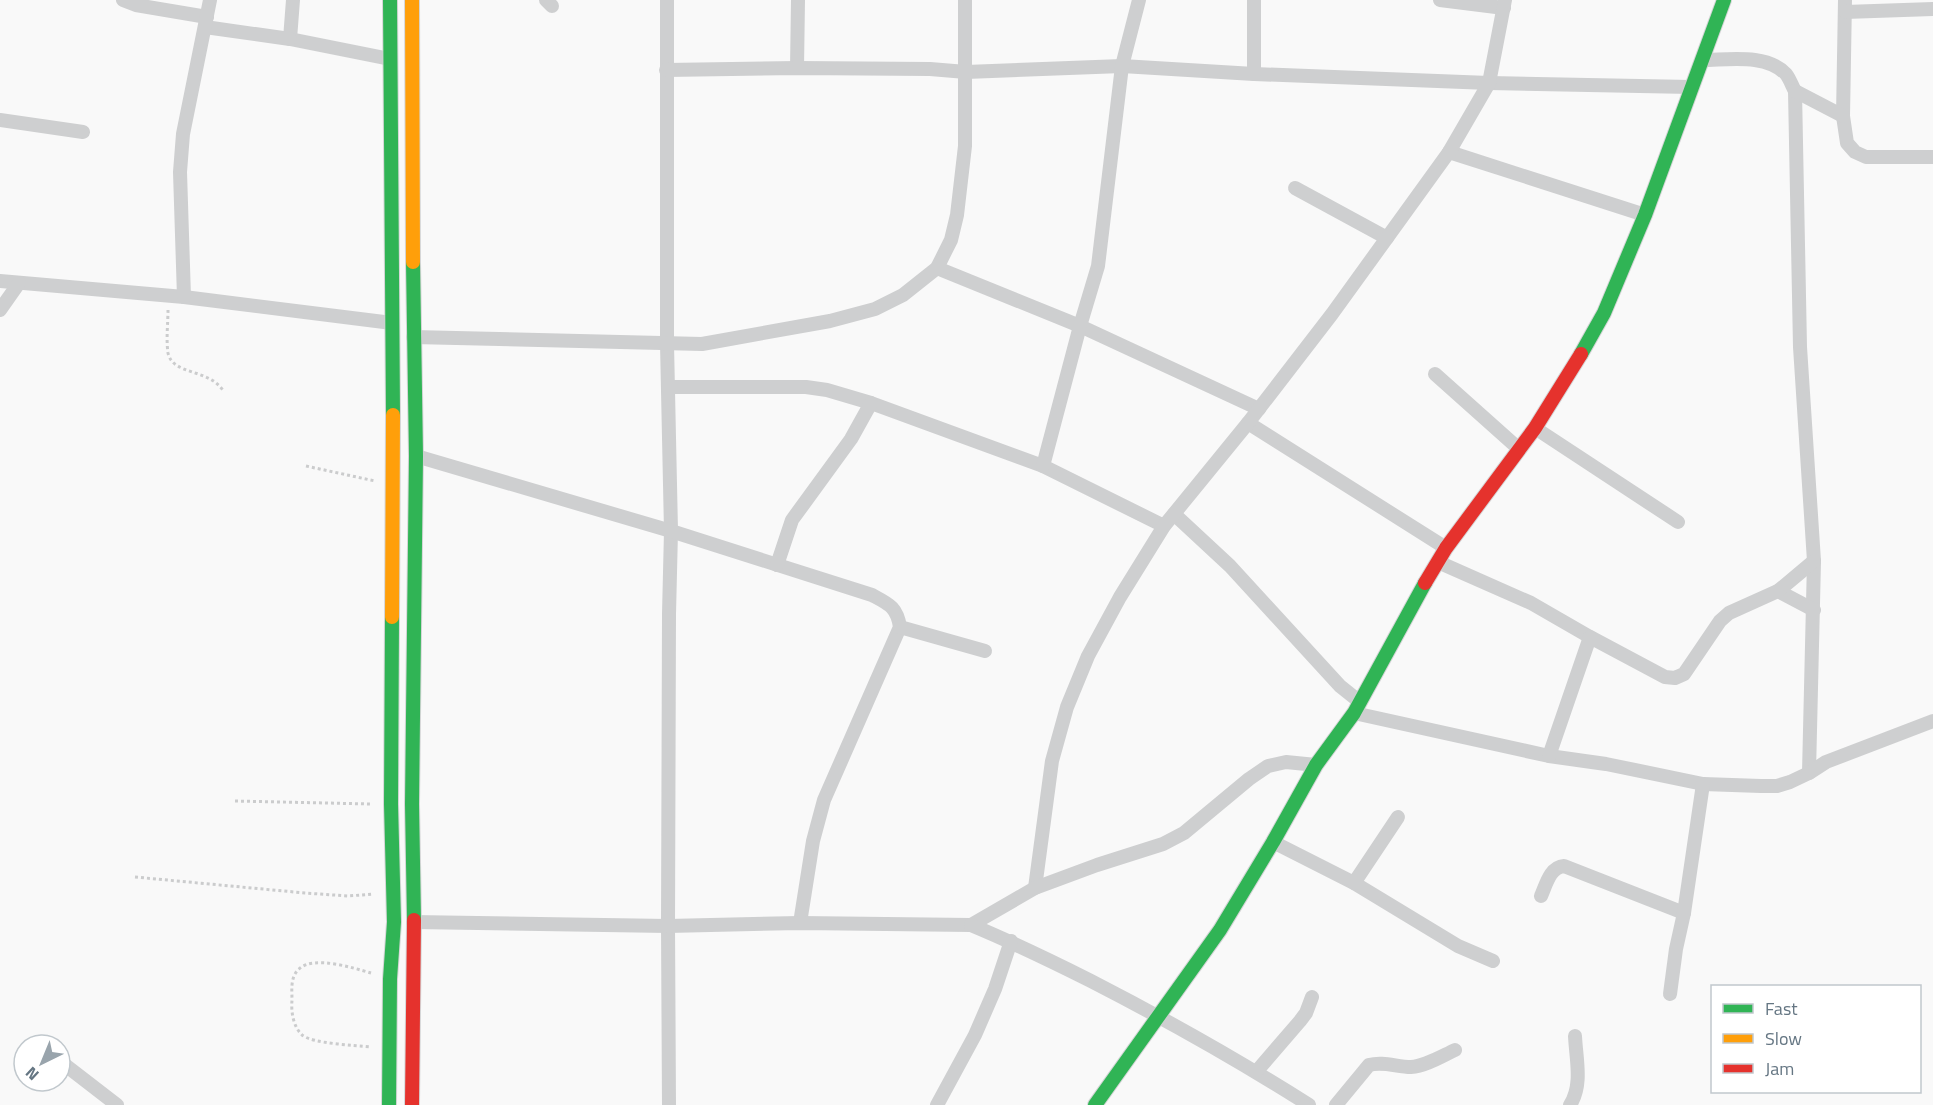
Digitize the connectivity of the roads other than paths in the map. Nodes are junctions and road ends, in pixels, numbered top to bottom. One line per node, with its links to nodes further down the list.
1 (123, 0): 16 (street)
2 (210, 0): 16 (street)
3 (293, 0): 17 (street)
4 (390, 0): 18 (main road)
5 (412, 0): 43 (main road)
6 (667, 0): 22 (street)
7 (798, 0): 21 (street)
8 (964, 0): 23 (street)
9 (1139, 0): 20 (street)
10 (1254, 0): 24 (street)
11 (1440, 0): 13 (street)
12 (1724, 0): 19 (main road)
13 (1505, 4): 25 (street)
14 (1845, 6): 15 (street); 28 (street)
15 (1933, 9)
16 (206, 22): 17 (street); 39 (street)
17 (290, 39): 18 (street)
18 (390, 59): 41 (main road)
19 (1701, 60): 26 (main road); 27 (street)
20 (1122, 66): 23 (street); 24 (street); 42 (street)
21 (797, 68): 22 (street); 23 (street)
22 (666, 70): 44 (street)
23 (966, 72): 36 (street)
24 (1254, 74): 25 (street)
25 (1489, 83): 26 (street); 31 (street)
26 (1691, 87): 34 (main road)
27 (1795, 91): 28 (street); 59 (street)
28 (1843, 116): 32 (street)
29 (0, 120): 30 (street)
30 (83, 132)
31 (1449, 152): 34 (street); 35 (street)
32 (1933, 157)
33 (1295, 188): 35 (street)
34 (1645, 215): 50 (main road)
35 (1387, 238): 48 (street)
36 (937, 268): 42 (street); 44 (street)
37 (0, 281): 38 (street)
38 (19, 284): 39 (street); 40 (street)
39 (184, 297): 41 (street)
40 (0, 310)
41 (392, 323): 93 (main road)
42 (1080, 327): 48 (street); 53 (street)
43 (413, 336): 44 (street); 52 (main road)
44 (667, 344): 46 (street)
45 (1435, 374): 51 (street)
46 (668, 387): 47 (street); 57 (street)
47 (871, 403): 53 (street); 61 (street)
48 (1259, 409): 49 (street)
49 (1248, 423): 54 (street); 58 (street)
50 (1534, 428): 51 (main road); 55 (street)
51 (1519, 449): 58 (main road)
52 (416, 456): 57 (street); 79 (main road)
53 (1043, 466): 56 (street)
54 (1174, 514): 56 (street); 67 (street)
55 (1678, 522)
56 (1164, 526): 76 (street)
57 (671, 531): 61 (street); 82 (street)
58 (1446, 548): 60 (main road)
59 (1814, 561): 62 (street); 63 (street)
60 (1437, 562): 65 (street); 67 (main road)
61 (777, 564): 64 (street)
62 (1778, 591): 63 (street); 65 (street)
63 (1814, 610): 71 (street)
64 (900, 627): 66 (street); 80 (street)
65 (1590, 637): 69 (street)
66 (986, 651)
67 (1357, 708): 69 (street); 70 (main road)
68 (1933, 721): 71 (street)
69 (1549, 756): 72 (street)
70 (1316, 765): 74 (main road); 76 (street)
71 (1809, 773): 72 (street)
72 (1702, 784): 78 (street)
73 (1398, 817): 75 (street)
74 (1273, 842): 75 (street); 87 (main road)
75 (1354, 884): 84 (street)
76 (1035, 888): 81 (street)
77 (1541, 896): 78 (street)
78 (1684, 912): 85 (street)
79 (413, 922): 82 (street); 94 (main road)
80 (800, 923): 81 (street); 82 (street)
81 (971, 925): 83 (street)
82 (668, 926): 95 (street)
83 (1011, 941): 87 (street); 96 (street)
84 (1493, 961)
85 (1670, 994)
86 (1312, 997): 91 (street)
87 (1157, 1015): 91 (street); 97 (main road)
88 (1575, 1036): 100 (street)
89 (1455, 1050): 99 (street)
90 (72, 1070): 92 (street)
91 (1256, 1072): 98 (street)
92 (117, 1105)
93 (389, 1105)
94 (412, 1105)
95 (669, 1105)
96 (937, 1105)
97 (1095, 1105)
98 (1309, 1105)
99 (1336, 1105)
100 (1570, 1105)

